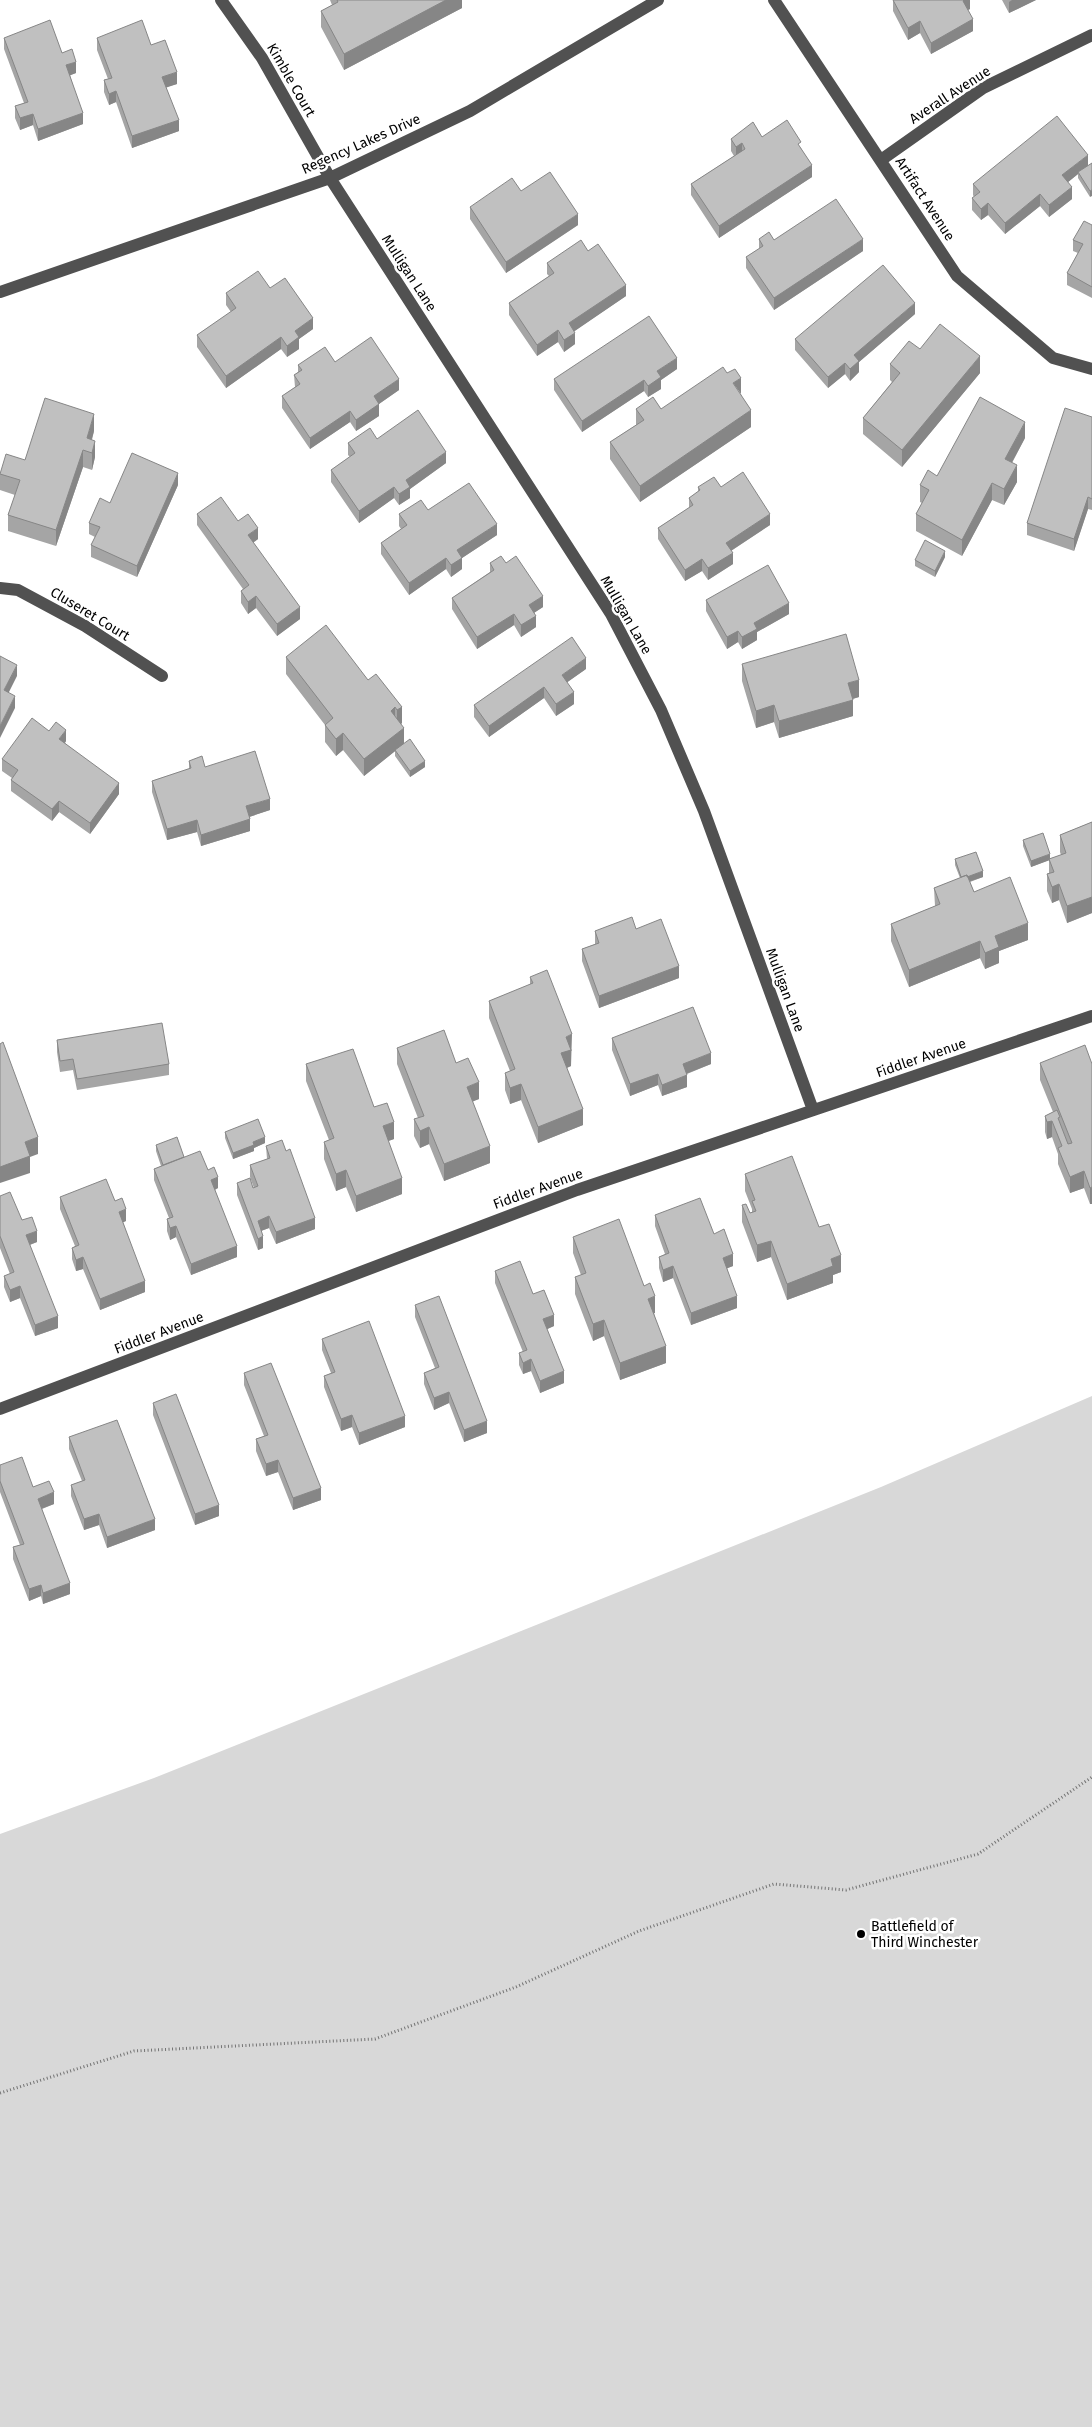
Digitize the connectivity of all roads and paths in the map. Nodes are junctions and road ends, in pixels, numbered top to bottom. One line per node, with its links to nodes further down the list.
1 (221, 0): 6 (street, Kimble Court)
2 (658, 0): 6 (street, Regency Lakes Drive)
3 (774, 0): 5 (street, Artifact Avenue)
4 (1092, 35): 5 (street, Averall Avenue)
5 (881, 160): 8 (street, Artifact Avenue)
6 (330, 178): 7 (street, Regency Lakes Drive); 12 (street, Mulligan Lane)
7 (0, 292)
8 (1092, 368)
9 (0, 588): 10 (street, Cluseret Court)
10 (162, 676)
11 (1092, 1016): 12 (street, Fiddler Avenue)
12 (813, 1110): 13 (street, Fiddler Avenue)
13 (0, 1409)
14 (1092, 1777): 15 (path)
15 (0, 2093)

